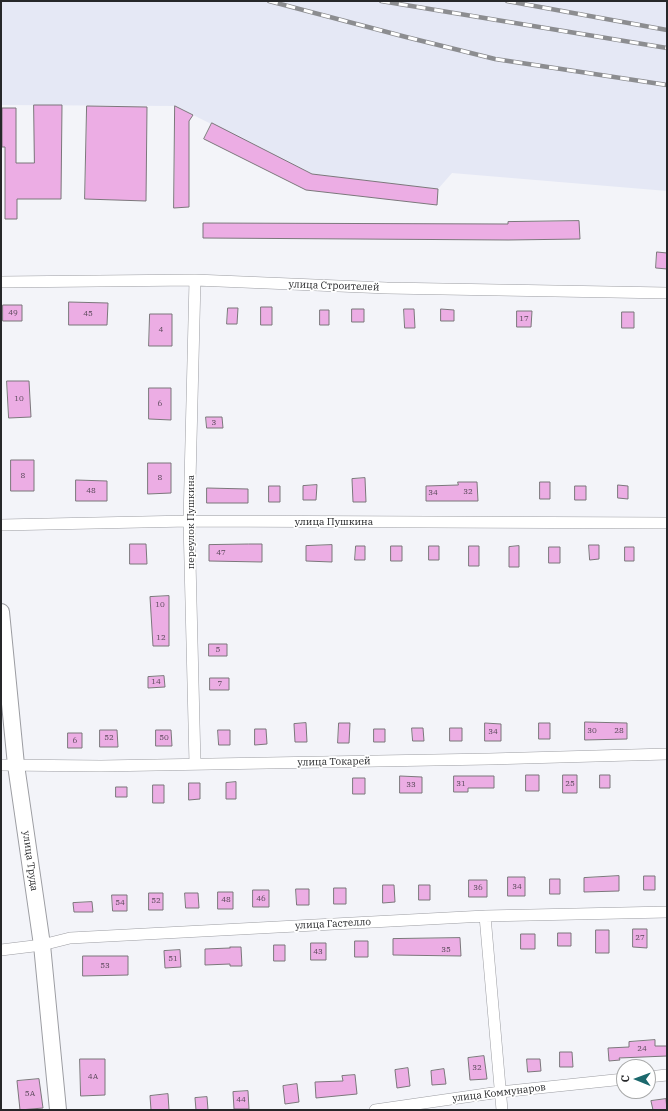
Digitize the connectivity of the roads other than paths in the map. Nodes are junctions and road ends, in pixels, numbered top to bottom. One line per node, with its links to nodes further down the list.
1 (195, 280): 2 (street, улица Строителей); 3 (street, улица Строителей); 4 (street, переулок Пушкина)
2 (1, 282)
3 (667, 293)
4 (189, 521): 5 (street, улица Пушкина); 6 (street, улица Пушкина); 9 (street, переулок Пушкина)
5 (667, 523)
6 (1, 525)
7 (1, 612): 10 (street, улица Труда)
8 (667, 754): 9 (street, улица Токарей)
9 (195, 764): 10 (street, улица Токарей)
10 (9, 765): 13 (street, улица Труда)
11 (667, 912): 12 (street, улица Гастелло)
12 (485, 916): 13 (street, улица Гастелло); 18 (street)
13 (42, 945): 14 (street, улица Гастелло); 19 (street, улица Труда)
14 (1, 950)
15 (667, 1075): 16 (street)
16 (656, 1076)
17 (616, 1080): 18 (street, улица Коммунаров)
18 (500, 1092): 20 (street, улица Коммунаров); 21 (street)
19 (58, 1110)
20 (375, 1110)
21 (502, 1110)

